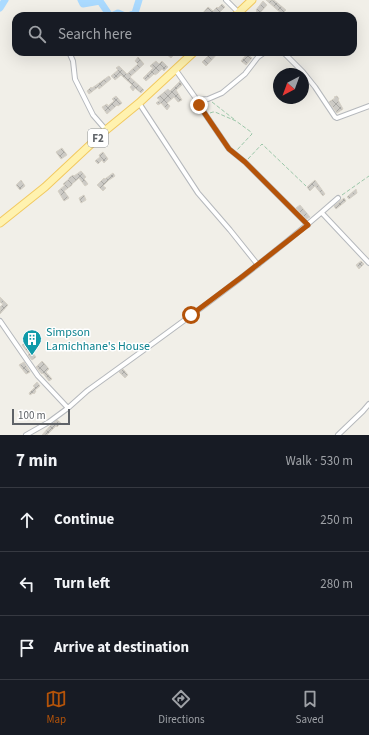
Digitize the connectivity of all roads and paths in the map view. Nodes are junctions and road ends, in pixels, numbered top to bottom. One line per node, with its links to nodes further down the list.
1 (226, 0): 3 (street)
2 (252, 0): 4 (main road)
3 (236, 12)
4 (241, 12)
5 (71, 56): 16 (street)
6 (190, 56): 9 (main road, F2)
7 (260, 56): 10 (street)
8 (286, 56): 13 (street)
9 (175, 69): 11 (street); 12 (main road, F2)
10 (208, 99): 11 (street); 15 (path)
11 (197, 100): 14 (street)
12 (139, 103): 16 (main road, F2); 26 (street)
13 (369, 106)
14 (207, 116): 15 (path); 17 (street)
15 (236, 121): 17 (path)
16 (106, 130): 23 (main road, F2)
17 (234, 153): 18 (street)
18 (245, 162): 20 (path); 24 (street)
19 (369, 176): 21 (path)
20 (306, 186)
21 (338, 198): 22 (street)
22 (322, 213): 24 (street); 25 (street)
23 (0, 223)
24 (308, 225): 26 (street)
25 (369, 263)
26 (258, 265): 29 (street)
27 (0, 321): 29 (street)
28 (369, 404): 31 (street)
29 (68, 408): 30 (street)
30 (26, 435)
31 (338, 435)

